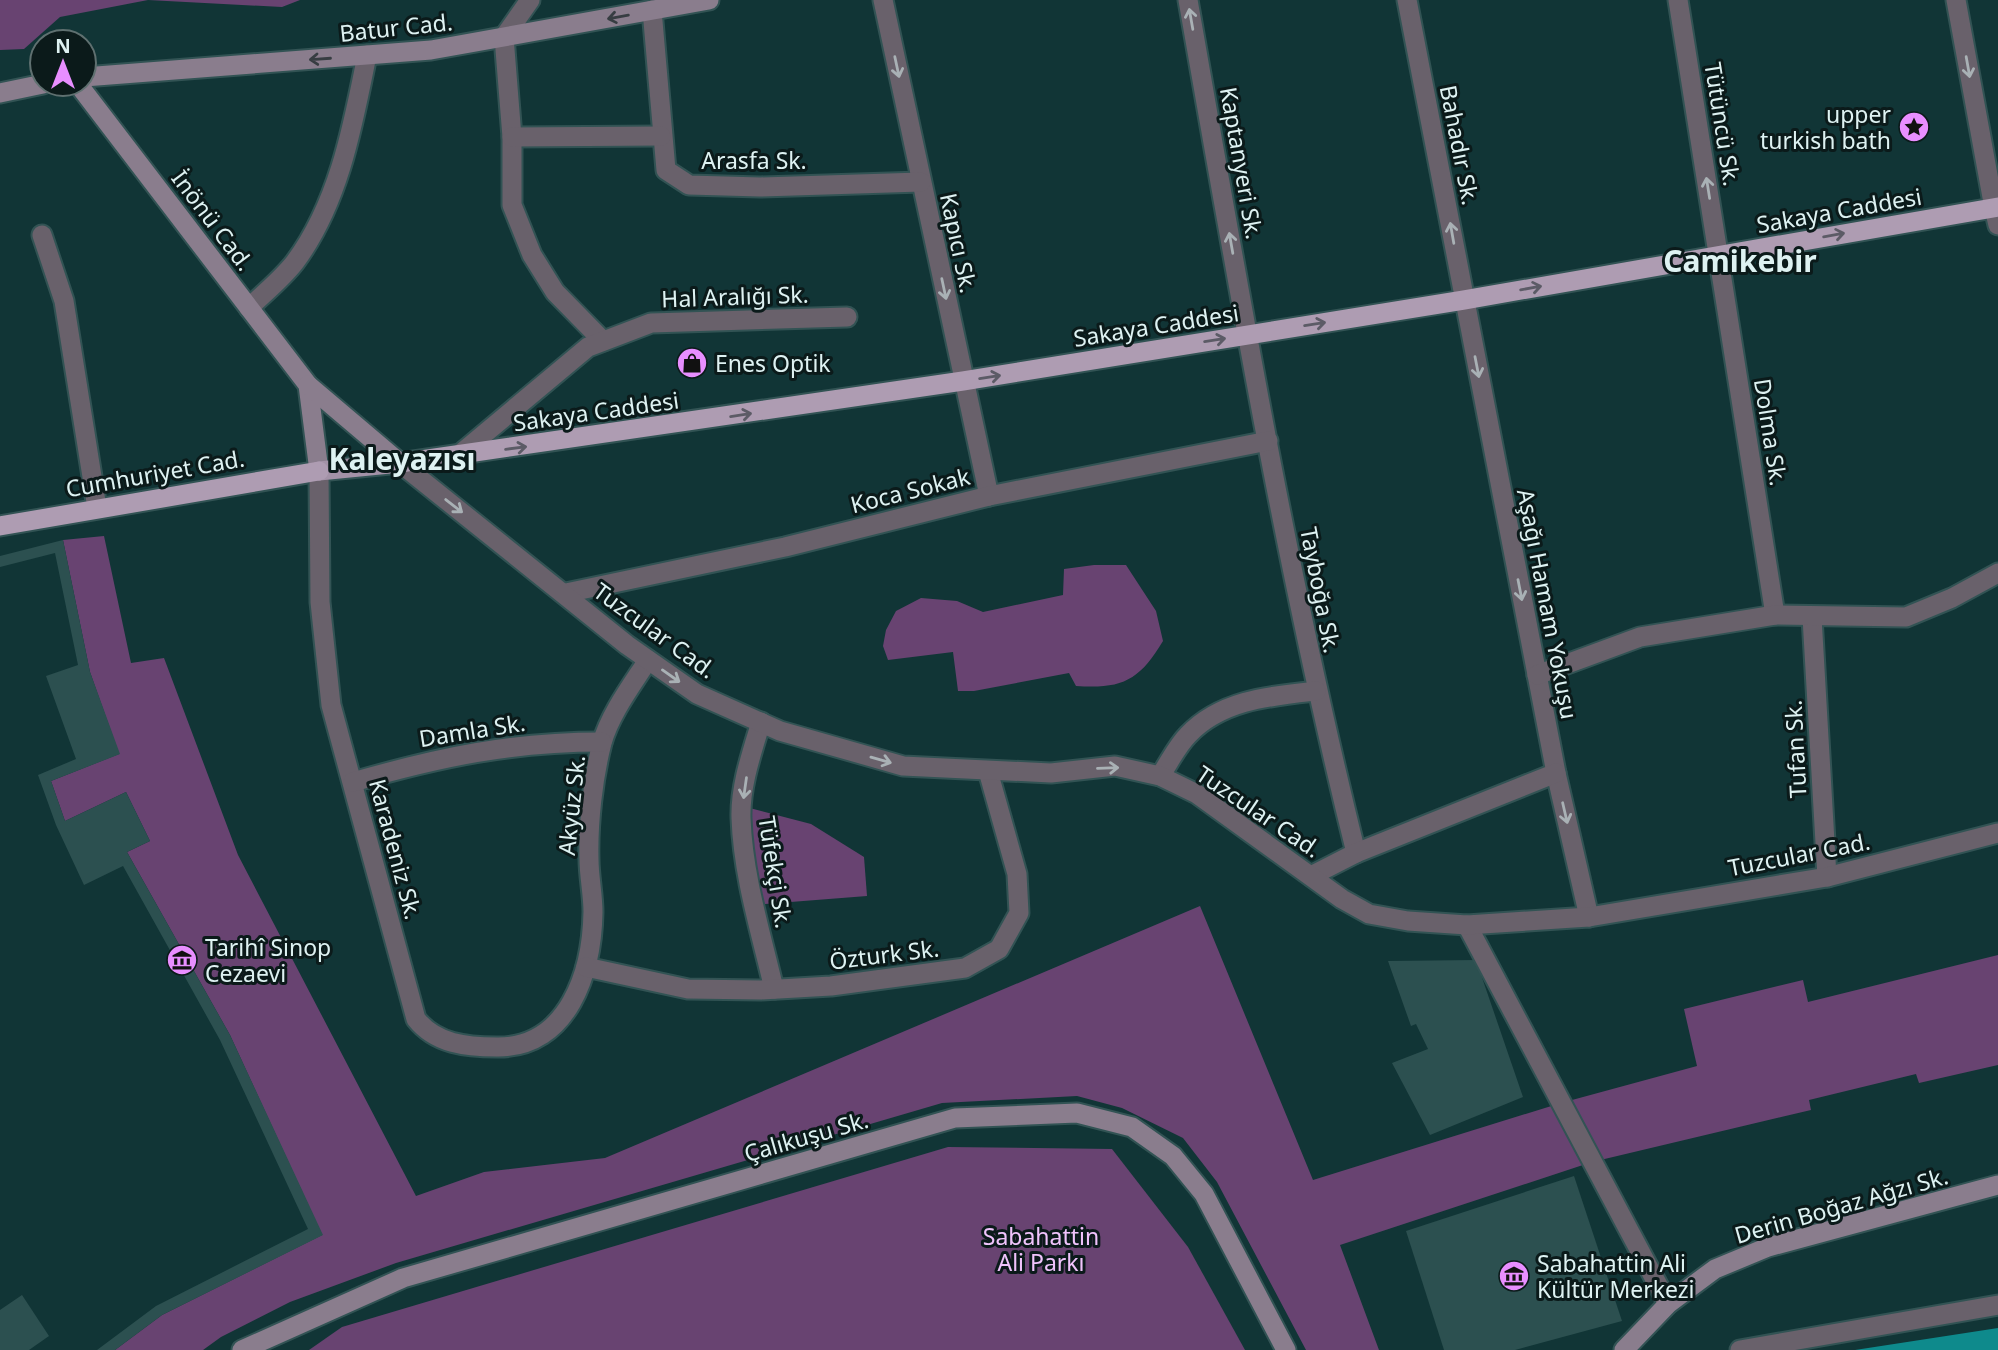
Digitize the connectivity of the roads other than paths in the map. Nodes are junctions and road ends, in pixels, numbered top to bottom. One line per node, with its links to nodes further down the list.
1 (530, 0): 9 (street)
2 (709, 0): 8 (main road, Batur Cad.)
3 (883, 0): 17 (street, Kapıcı Sk., one-way to 17)
4 (1188, 0): 24 (street, Kaptanyeri Sk., one-way to 4)
5 (1407, 0): 21 (street, Bahadır Sk., one-way to 5)
6 (1678, 0): 20 (street, Tütüncü Sk., one-way to 6)
7 (1956, 0): 18 (street, one-way to 18)
8 (652, 10): 9 (main road, Batur Cad., one-way to 9); 15 (street, Arasfa Sk.)
9 (504, 37): 10 (main road, Batur Cad.); 16 (street)
10 (367, 55): 11 (main road, Batur Cad., one-way to 11); 22 (street)
11 (98, 76)
12 (28, 87): 13 (main road)
13 (0, 93)
14 (89, 98): 22 (main road, İnönü Cad.)
15 (661, 136): 16 (street); 17 (street, Arasfa Sk.)
16 (512, 137): 25 (street)
17 (921, 181): 26 (street, Kapıcı Sk., one-way to 26)
18 (1997, 213): 20 (highway, Sakaya Caddesi, one-way to 18)
19 (42, 235): 33 (street)
20 (1719, 256): 21 (highway, Sakaya Caddesi, one-way to 20); 37 (street, Dolma Sk.)
21 (1464, 300): 24 (highway, Sakaya Caddesi, one-way to 21); 40 (street, Aşağı Hamam Yokuşu, one-way to 40)
22 (249, 308): 27 (main road, İnönü Cad.)
23 (847, 317): 25 (street, Hal Aralığı Sk.)
24 (1247, 335): 26 (highway, Sakaya Caddesi, one-way to 24); 28 (street, Tayboğa Sk.)
25 (603, 341): 29 (street, Hal Aralığı Sk.)
26 (963, 381): 29 (highway, Sakaya Caddesi, one-way to 26); 32 (street, Kapıcı Sk.)
27 (308, 385): 30 (main road, İnönü Cad.); 31 (main road)
28 (1268, 441): 32 (street, Koca Sokak); 41 (street, Tayboğa Sk.)
29 (459, 455): 30 (highway, Sakaya Caddesi)
30 (400, 463): 31 (main road, Sakaya Caddesi); 36 (street, Tuzcular Cad., one-way to 36)
31 (319, 471): 33 (highway, Cumhuriyet Cad.); 47 (street, Karadeniz Sk.)
32 (989, 496): 36 (street, Koca Sokak)
33 (97, 508): 34 (highway, Cumhuriyet Cad.)
34 (0, 526)
35 (1998, 573): 38 (street)
36 (566, 593): 39 (street, Tuzcular Cad.)
37 (1775, 615): 38 (street); 40 (street)
38 (1812, 617): 51 (street, Tufan Sk.)
39 (648, 660): 42 (street, Tuzcular Cad., one-way to 42); 43 (street, Akyüz Sk.)
40 (1537, 675): 45 (street, Aşağı Hamam Yokuşu)
41 (1316, 691): 46 (street); 49 (street, Tayboğa Sk.)
42 (761, 722): 44 (street, Tuzcular Cad., one-way to 44); 55 (street, Tüfekçi Sk., one-way to 55)
43 (602, 742): 47 (street, Damla Sk.); 54 (street, Akyüz Sk.)
44 (988, 771): 46 (street, Tuzcular Cad., one-way to 46); 55 (street, Özturk Sk.)
45 (1556, 773): 49 (street); 52 (street, Aşağı Hamam Yokuşu, one-way to 52)
46 (1160, 776): 50 (street, Tuzcular Cad.)
47 (353, 782): 54 (street, Karadeniz Sk.)
48 (1998, 833): 51 (street, Tuzcular Cad.)
49 (1356, 853): 50 (street)
50 (1311, 876): 53 (street, Tuzcular Cad.)
51 (1827, 877): 52 (street, Tuzcular Cad.)
52 (1589, 917): 53 (street, Tuzcular Cad.)
53 (1467, 925): 57 (street)
54 (586, 967): 55 (street, Özturk Sk.)
55 (774, 989)
56 (1998, 1185): 57 (main road, Derin Boğaz Ağzı Sk.)
57 (1668, 1304): 61 (main road)
58 (1998, 1305): 62 (street)
59 (242, 1350): 60 (main road, Çalıkuşu Sk.)
60 (1286, 1350)
61 (1624, 1350)
62 (1740, 1350)

